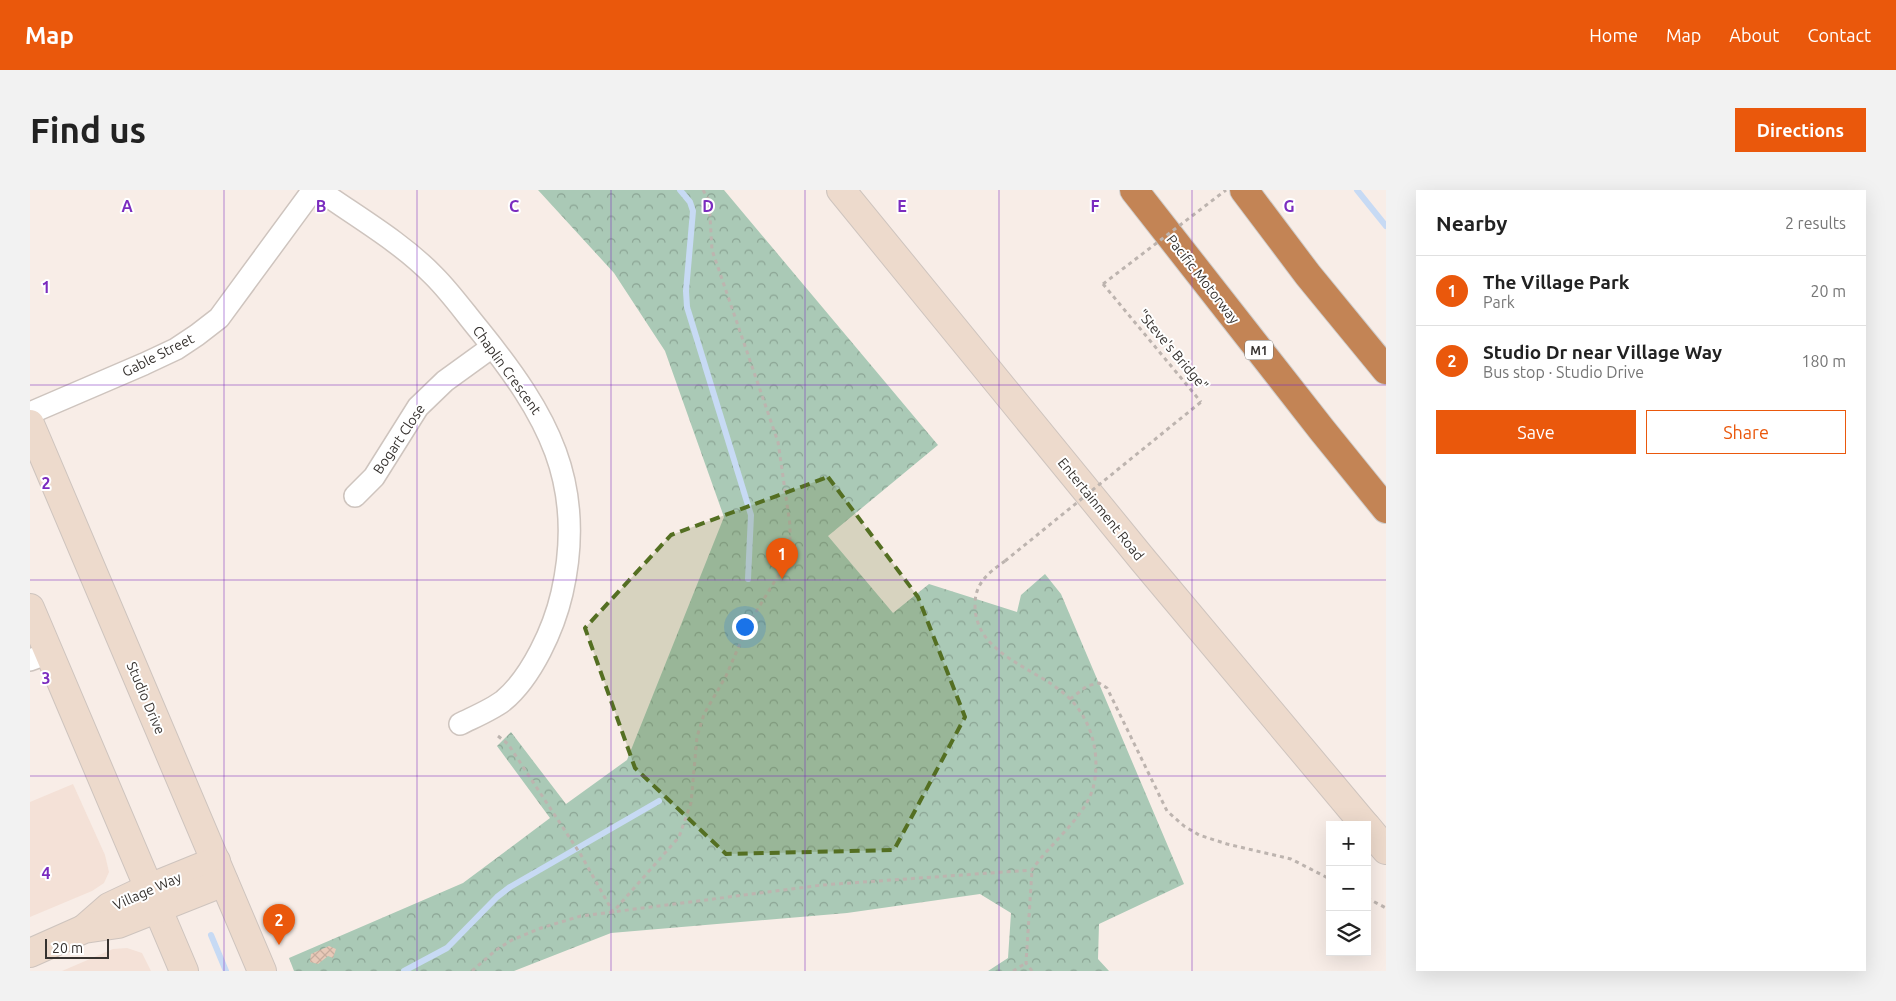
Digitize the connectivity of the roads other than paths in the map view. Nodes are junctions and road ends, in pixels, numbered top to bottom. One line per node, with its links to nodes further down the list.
1 (313, 190): 8 (street, Gable Street)
2 (319, 190): 6 (street, Chaplin Crescent)
3 (841, 190): 15 (street, Entertainment Road)
4 (1134, 190): 11 (highway, Pacific Motorway / M1)
5 (1244, 190): 7 (highway)
6 (492, 347): 10 (street, Bogart Close); 14 (street, Chaplin Crescent)
7 (1386, 370)
8 (30, 414)
9 (30, 424): 18 (street, Studio Drive)
10 (355, 496)
11 (1386, 509)
12 (30, 608): 13 (street)
13 (40, 656): 19 (street)
14 (460, 724)
15 (1362, 821)
16 (1371, 832): 17 (street, Entertainment Road)
17 (1386, 850)
18 (220, 871): 19 (street, Village Way); 22 (street, Studio Drive)
19 (152, 899): 20 (street, Village Way); 21 (street)
20 (30, 953)
21 (184, 971)
22 (262, 971)

